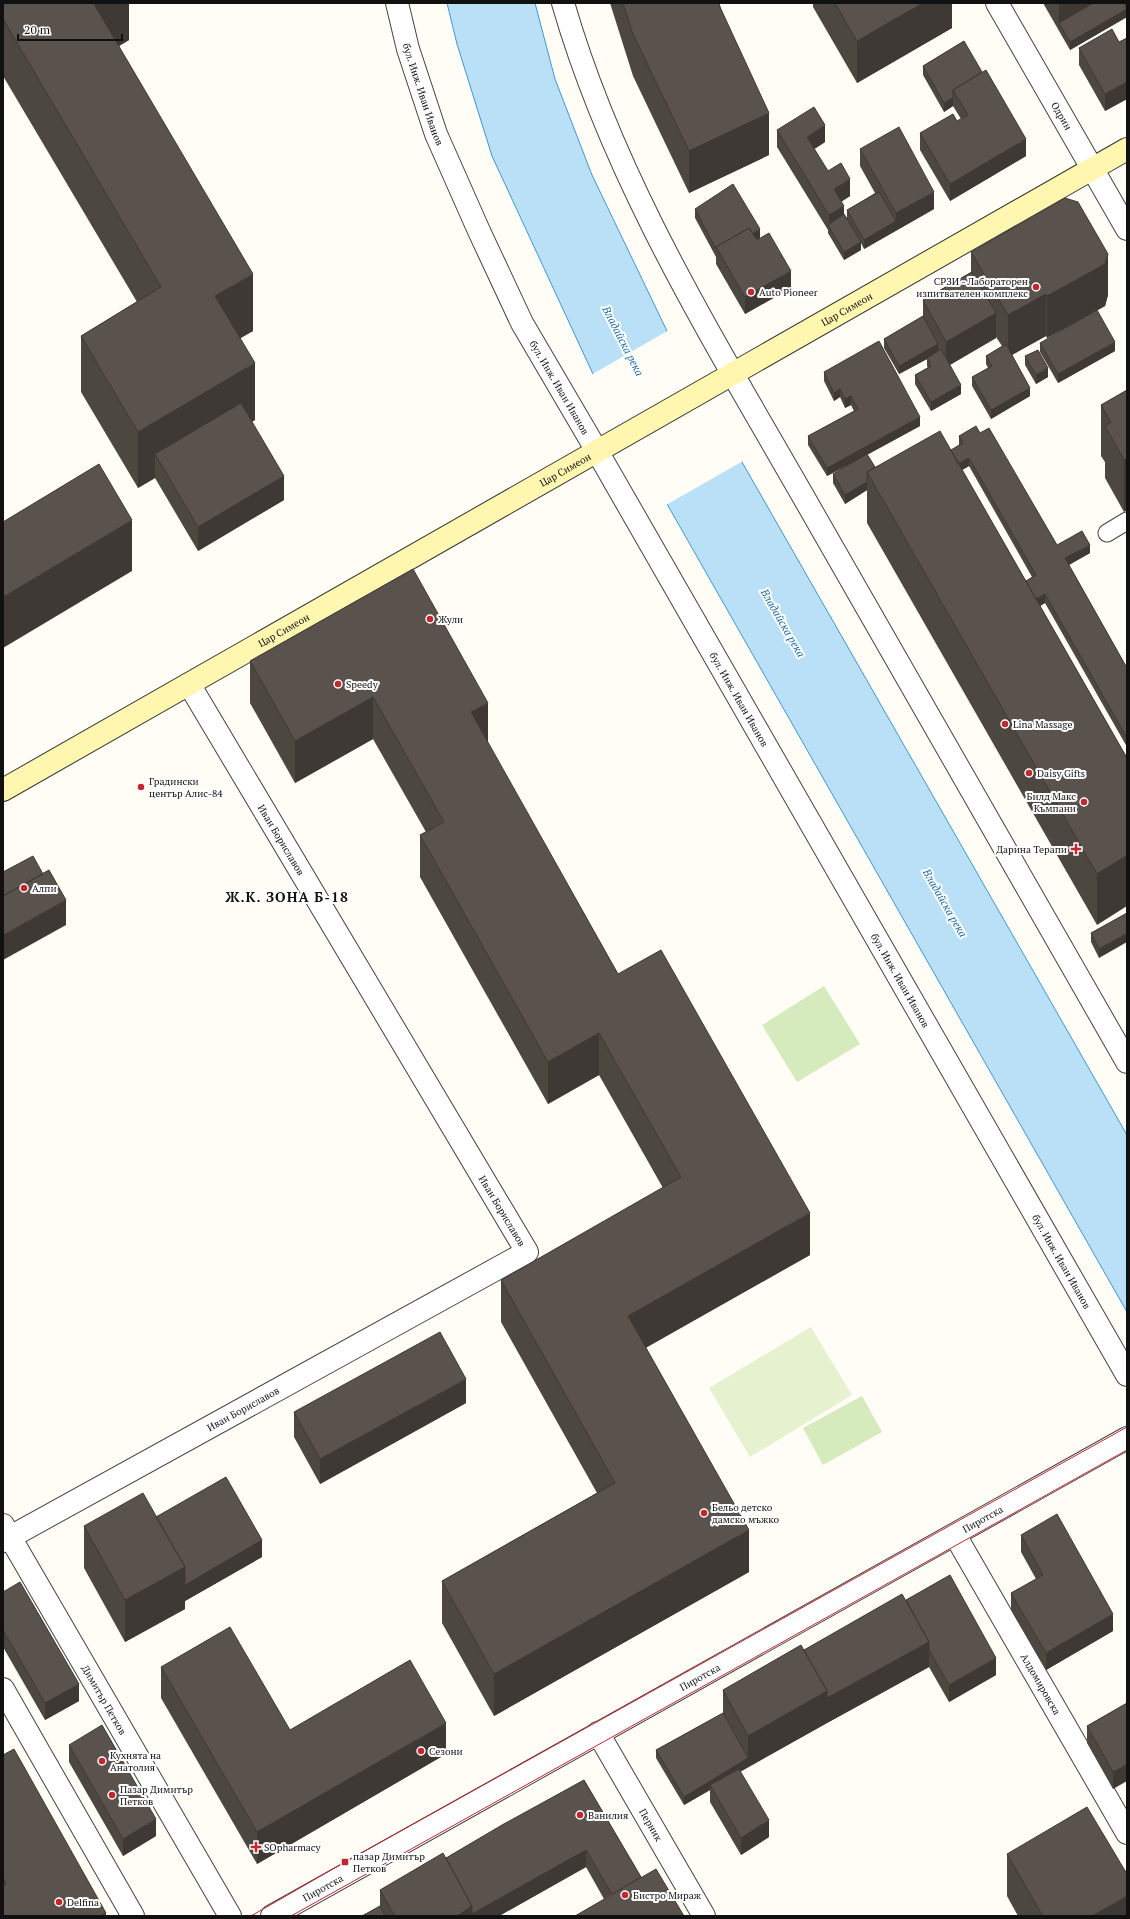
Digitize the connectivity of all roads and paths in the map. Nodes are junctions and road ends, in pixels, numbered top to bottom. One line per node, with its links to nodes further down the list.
1 (397, 3): 8 (street, бул. Инж. Иван Иванов)
2 (563, 3): 7 (street)
3 (997, 3): 5 (street, Одрин)
4 (1127, 149): 5 (street, Цар Симеон)
5 (1093, 169): 6 (street, Одрин); 7 (street, Цар Симеон)
6 (1127, 229)
7 (733, 374): 8 (street, Цар Симеон); 13 (street)
8 (605, 446): 11 (street, Цар Симеон); 14 (street, бул. Инж. Иван Иванов)
9 (1127, 521): 10 (lane)
10 (1107, 533)
11 (189, 684): 12 (street, Цар Симеон); 16 (street, Иван Бориславов)
12 (3, 790)
13 (1127, 1062)
14 (1127, 1375)
15 (1127, 1438): 17 (street, Пиротска)
16 (5, 1534): 22 (street, Димитър Петков)
17 (954, 1535): 19 (street, Пиротска); 20 (street, Алдомировска)
18 (3, 1689): 21 (street)
19 (598, 1733): 23 (street, Пиротска); 24 (street, Перник)
20 (1127, 1833)
21 (133, 1916)
22 (230, 1916)
23 (272, 1916)
24 (704, 1916)

